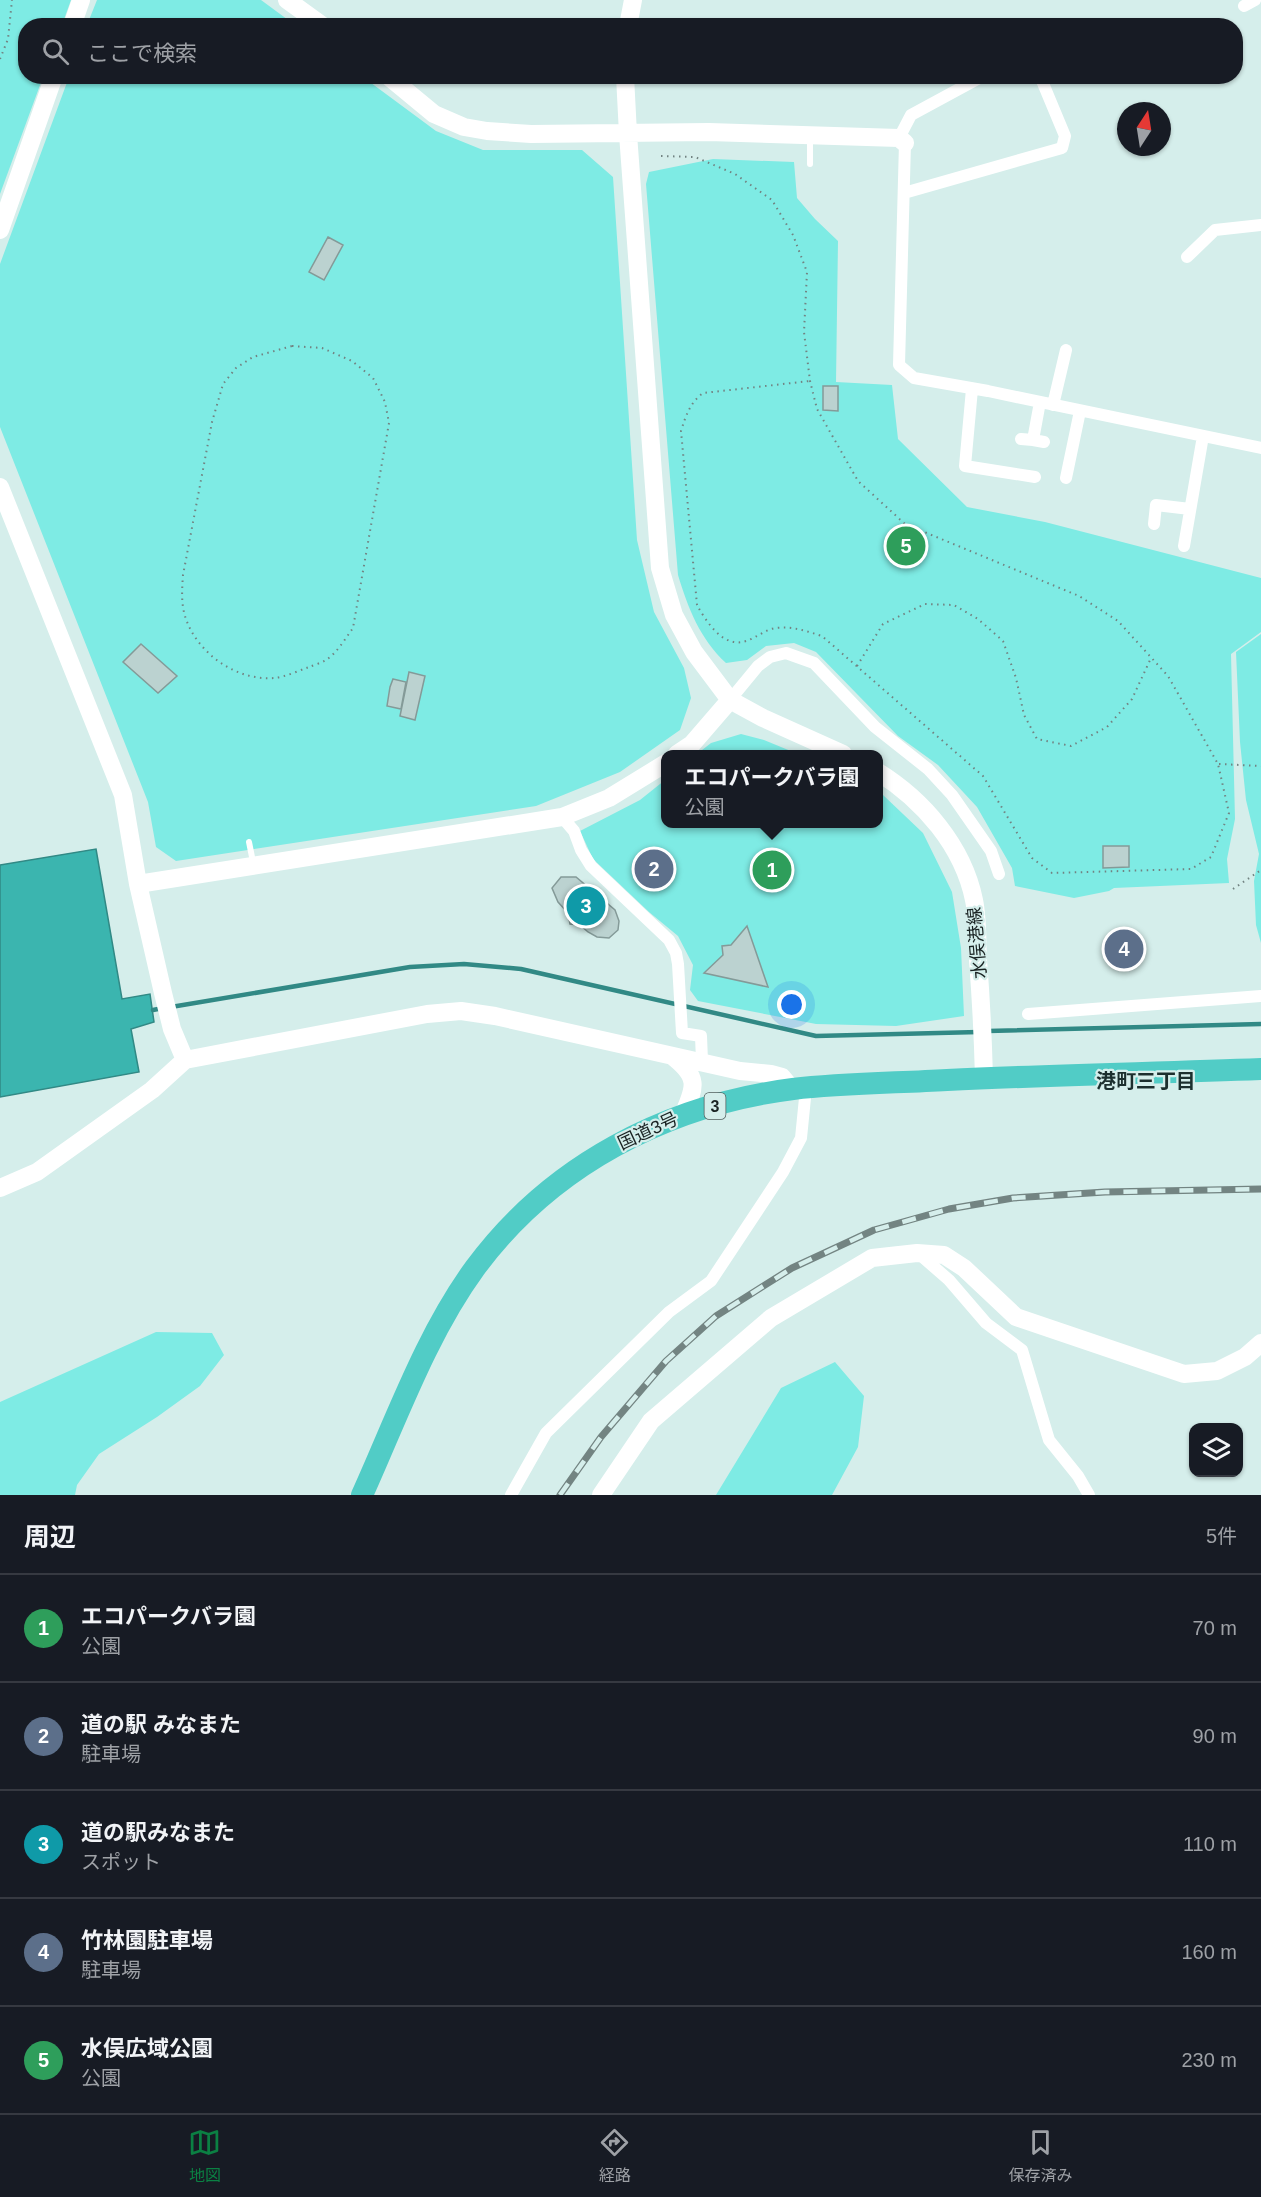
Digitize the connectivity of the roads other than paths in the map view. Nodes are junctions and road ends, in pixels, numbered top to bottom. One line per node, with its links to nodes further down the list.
1 (81, 0): 6 (street)
2 (287, 0): 7 (street)
3 (633, 0): 8 (street)
4 (1255, 0): 5 (street)
5 (1244, 6)
6 (75, 18)
7 (312, 18)
8 (630, 18)
9 (51, 84): 20 (street)
10 (398, 84): 14 (street)
11 (625, 84): 14 (street)
12 (968, 84): 16 (street)
13 (1044, 84): 18 (street)
14 (628, 134): 15 (street); 36 (street)
15 (810, 135): 16 (street); 17 (lane)
16 (902, 140): 18 (street)
17 (810, 164)
18 (904, 193): 23 (street)
19 (1261, 225): 21 (street)
20 (0, 230)
21 (1187, 257)
22 (1066, 350): 25 (street)
23 (972, 389): 24 (street); 30 (street)
24 (1040, 402): 25 (street); 28 (street)
25 (1053, 405): 26 (street)
26 (1080, 411): 27 (street); 31 (street)
27 (1203, 436): 29 (street); 33 (street)
28 (1033, 440)
29 (1261, 448)
30 (1035, 477)
31 (1066, 478)
32 (0, 487): 45 (street)
33 (1190, 509): 34 (street); 35 (street)
34 (1154, 524)
35 (1184, 546)
36 (730, 700): 37 (street); 38 (street); 44 (street)
37 (683, 750)
38 (834, 750)
39 (661, 766): 41 (street)
40 (883, 774): 51 (street, 水俣港線)
41 (562, 817): 43 (street); 50 (street)
42 (249, 842): 43 (lane)
43 (254, 866): 45 (street)
44 (999, 874)
45 (138, 884): 49 (street)
46 (1261, 996): 47 (street)
47 (1028, 1014)
48 (672, 1056): 49 (street); 50 (street); 54 (street)
49 (184, 1060): 55 (street)
50 (702, 1061): 53 (street)
51 (984, 1068): 52 (highway, 国道3号 / 3); 53 (highway, 国道3号 / 3)
52 (1261, 1069)
53 (799, 1089): 54 (highway, 国道3号 / 3); 59 (street)
54 (683, 1115): 58 (highway, 国道3号 / 3)
55 (0, 1188)
56 (917, 1252): 57 (street); 60 (street); 61 (street)
57 (1261, 1343)
58 (362, 1495)
59 (511, 1495)
60 (601, 1495)
61 (1089, 1495)

